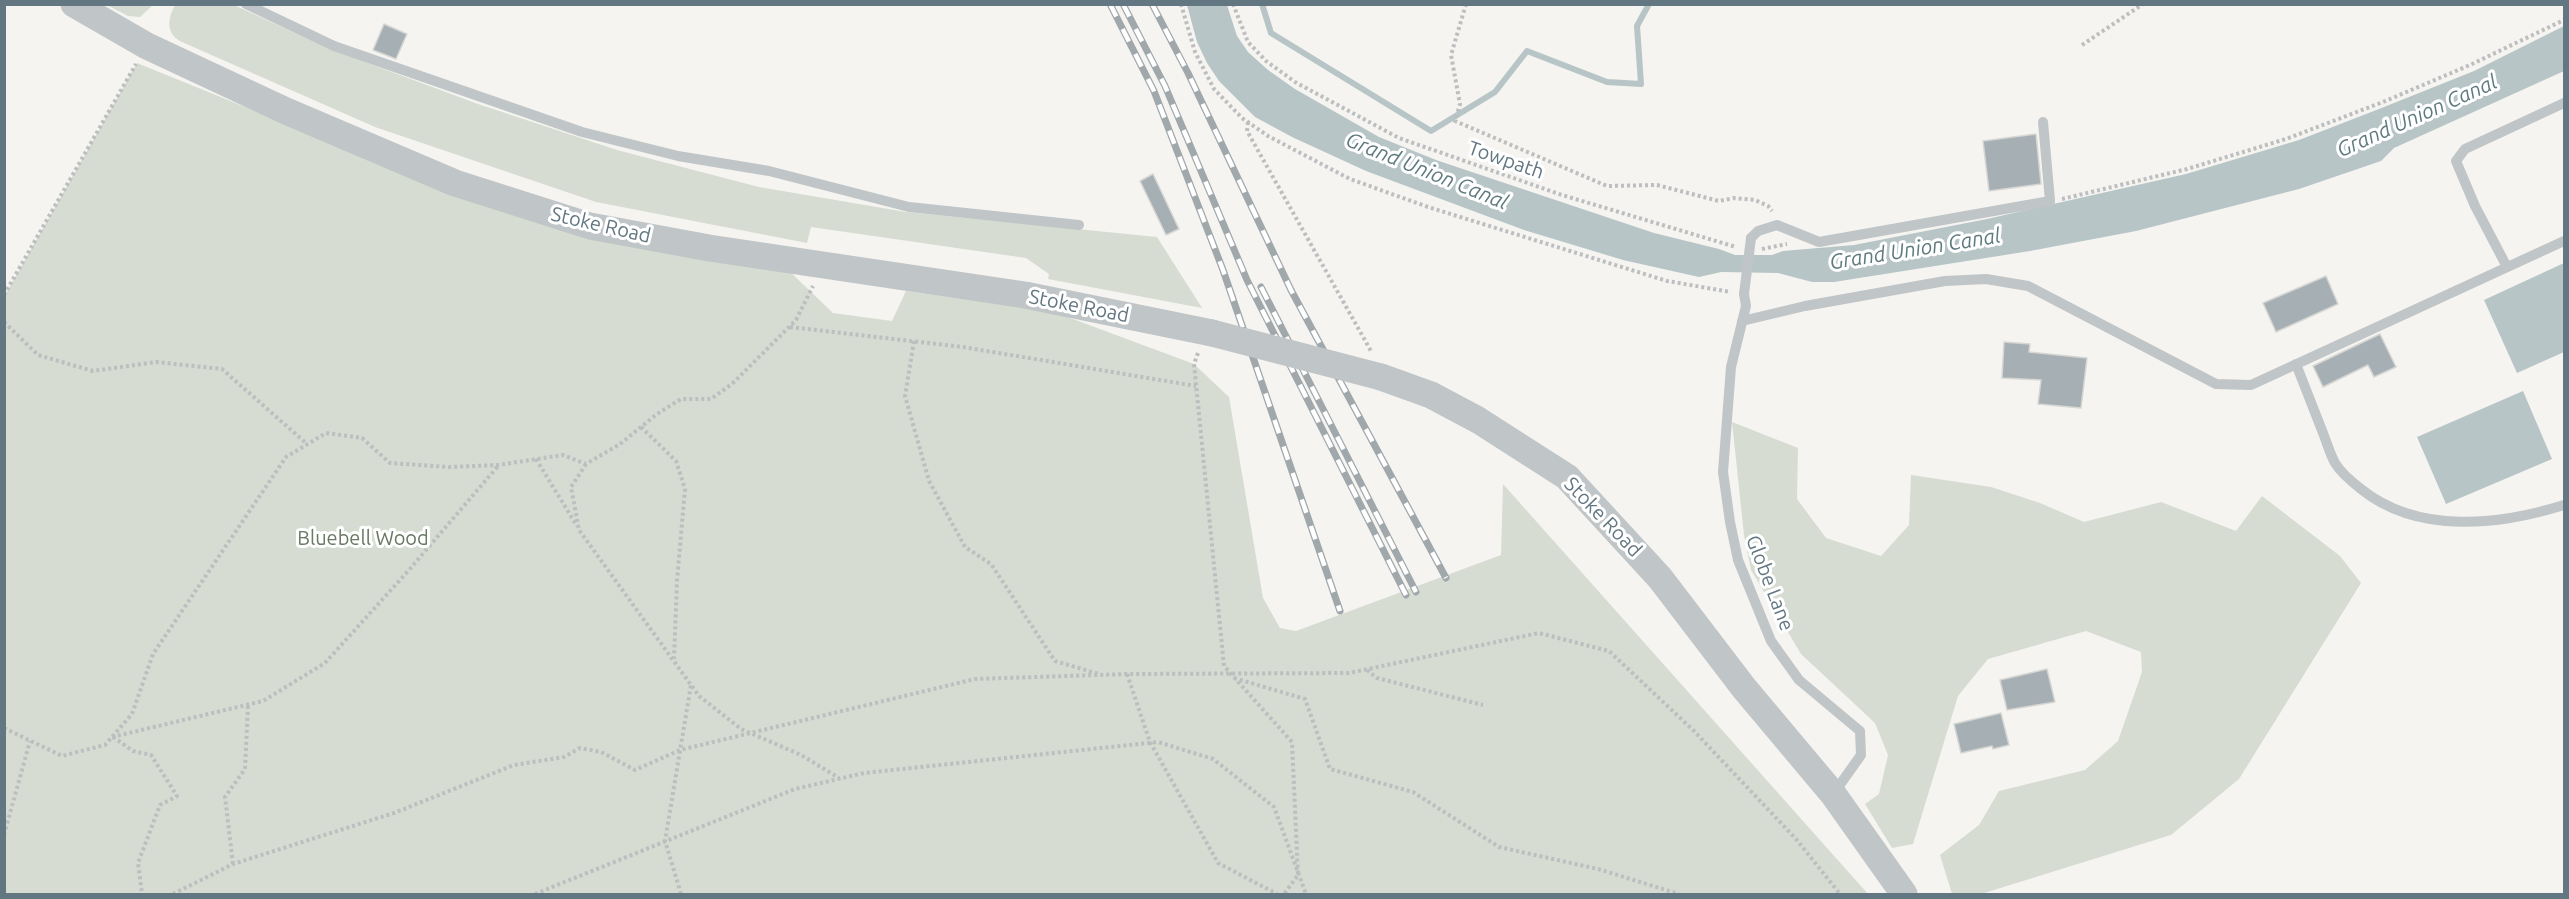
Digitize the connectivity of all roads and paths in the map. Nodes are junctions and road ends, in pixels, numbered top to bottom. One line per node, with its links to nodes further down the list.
1 (74, 4): 9 (street, Stoke Road)
2 (246, 4): 14 (lane)
3 (1181, 4): 11 (path)
4 (1233, 4): 18 (path, Towpath)
5 (1466, 4): 15 (path)
6 (2143, 4): 8 (path)
7 (2565, 20): 13 (path)
8 (2082, 45)
9 (147, 46): 22 (path); 27 (street, Stoke Road)
10 (2565, 103): 20 (lane)
11 (1248, 122): 21 (path); 30 (path)
12 (2043, 122): 13 (lane)
13 (2050, 201): 17 (lane)
14 (1079, 225)
15 (1777, 225): 17 (lane); 21 (lane, bridge)
16 (2565, 241): 20 (lane)
17 (1819, 242): 19 (path)
18 (1739, 248)
19 (1758, 249)
20 (2507, 267): 29 (lane)
21 (1744, 294): 24 (lane, Globe Lane)
22 (4, 295)
23 (808, 296): 26 (path)
24 (1742, 321): 29 (lane); 54 (lane, Globe Lane)
25 (4, 322): 33 (path)
26 (790, 327): 28 (path); 32 (path)
27 (1209, 332): 30 (street, Stoke Road, bridge); 31 (path)
28 (914, 341): 31 (path); 42 (path)
29 (2296, 364): 37 (lane)
30 (1381, 377): 54 (street, Stoke Road)
31 (1196, 386): 43 (path)
32 (641, 427): 36 (path); 39 (path)
33 (307, 444): 35 (path); 49 (path)
34 (536, 459): 35 (path); 36 (path); 38 (path)
35 (498, 465): 45 (path)
36 (586, 465): 38 (path)
37 (2565, 505)
38 (579, 530): 39 (path)
39 (674, 660): 44 (path)
40 (1366, 670): 43 (path); 46 (path); 67 (path)
41 (1126, 674): 42 (path); 43 (path); 51 (path)
42 (1103, 675): 48 (path)
43 (1232, 675): 58 (path); 66 (path)
44 (692, 685): 48 (path); 52 (path)
45 (248, 705): 49 (path); 57 (path)
46 (1483, 705)
47 (4, 728): 50 (path)
48 (750, 733): 52 (path); 53 (path)
49 (112, 737): 50 (path); 59 (path)
50 (30, 741): 55 (path)
51 (1150, 742): 53 (path); 58 (path); 63 (path)
52 (680, 750): 56 (path); 57 (path)
53 (839, 779): 56 (path)
54 (1833, 794): 68 (street, Stoke Road)
55 (4, 835)
56 (665, 841): 61 (path); 62 (path)
57 (232, 864): 60 (path)
58 (1298, 875): 64 (path); 65 (path)
59 (142, 894)
60 (173, 894)
61 (535, 894)
62 (681, 894)
63 (1277, 894)
64 (1284, 894)
65 (1306, 894)
66 (1679, 894)
67 (1840, 894)
68 (1904, 894)

